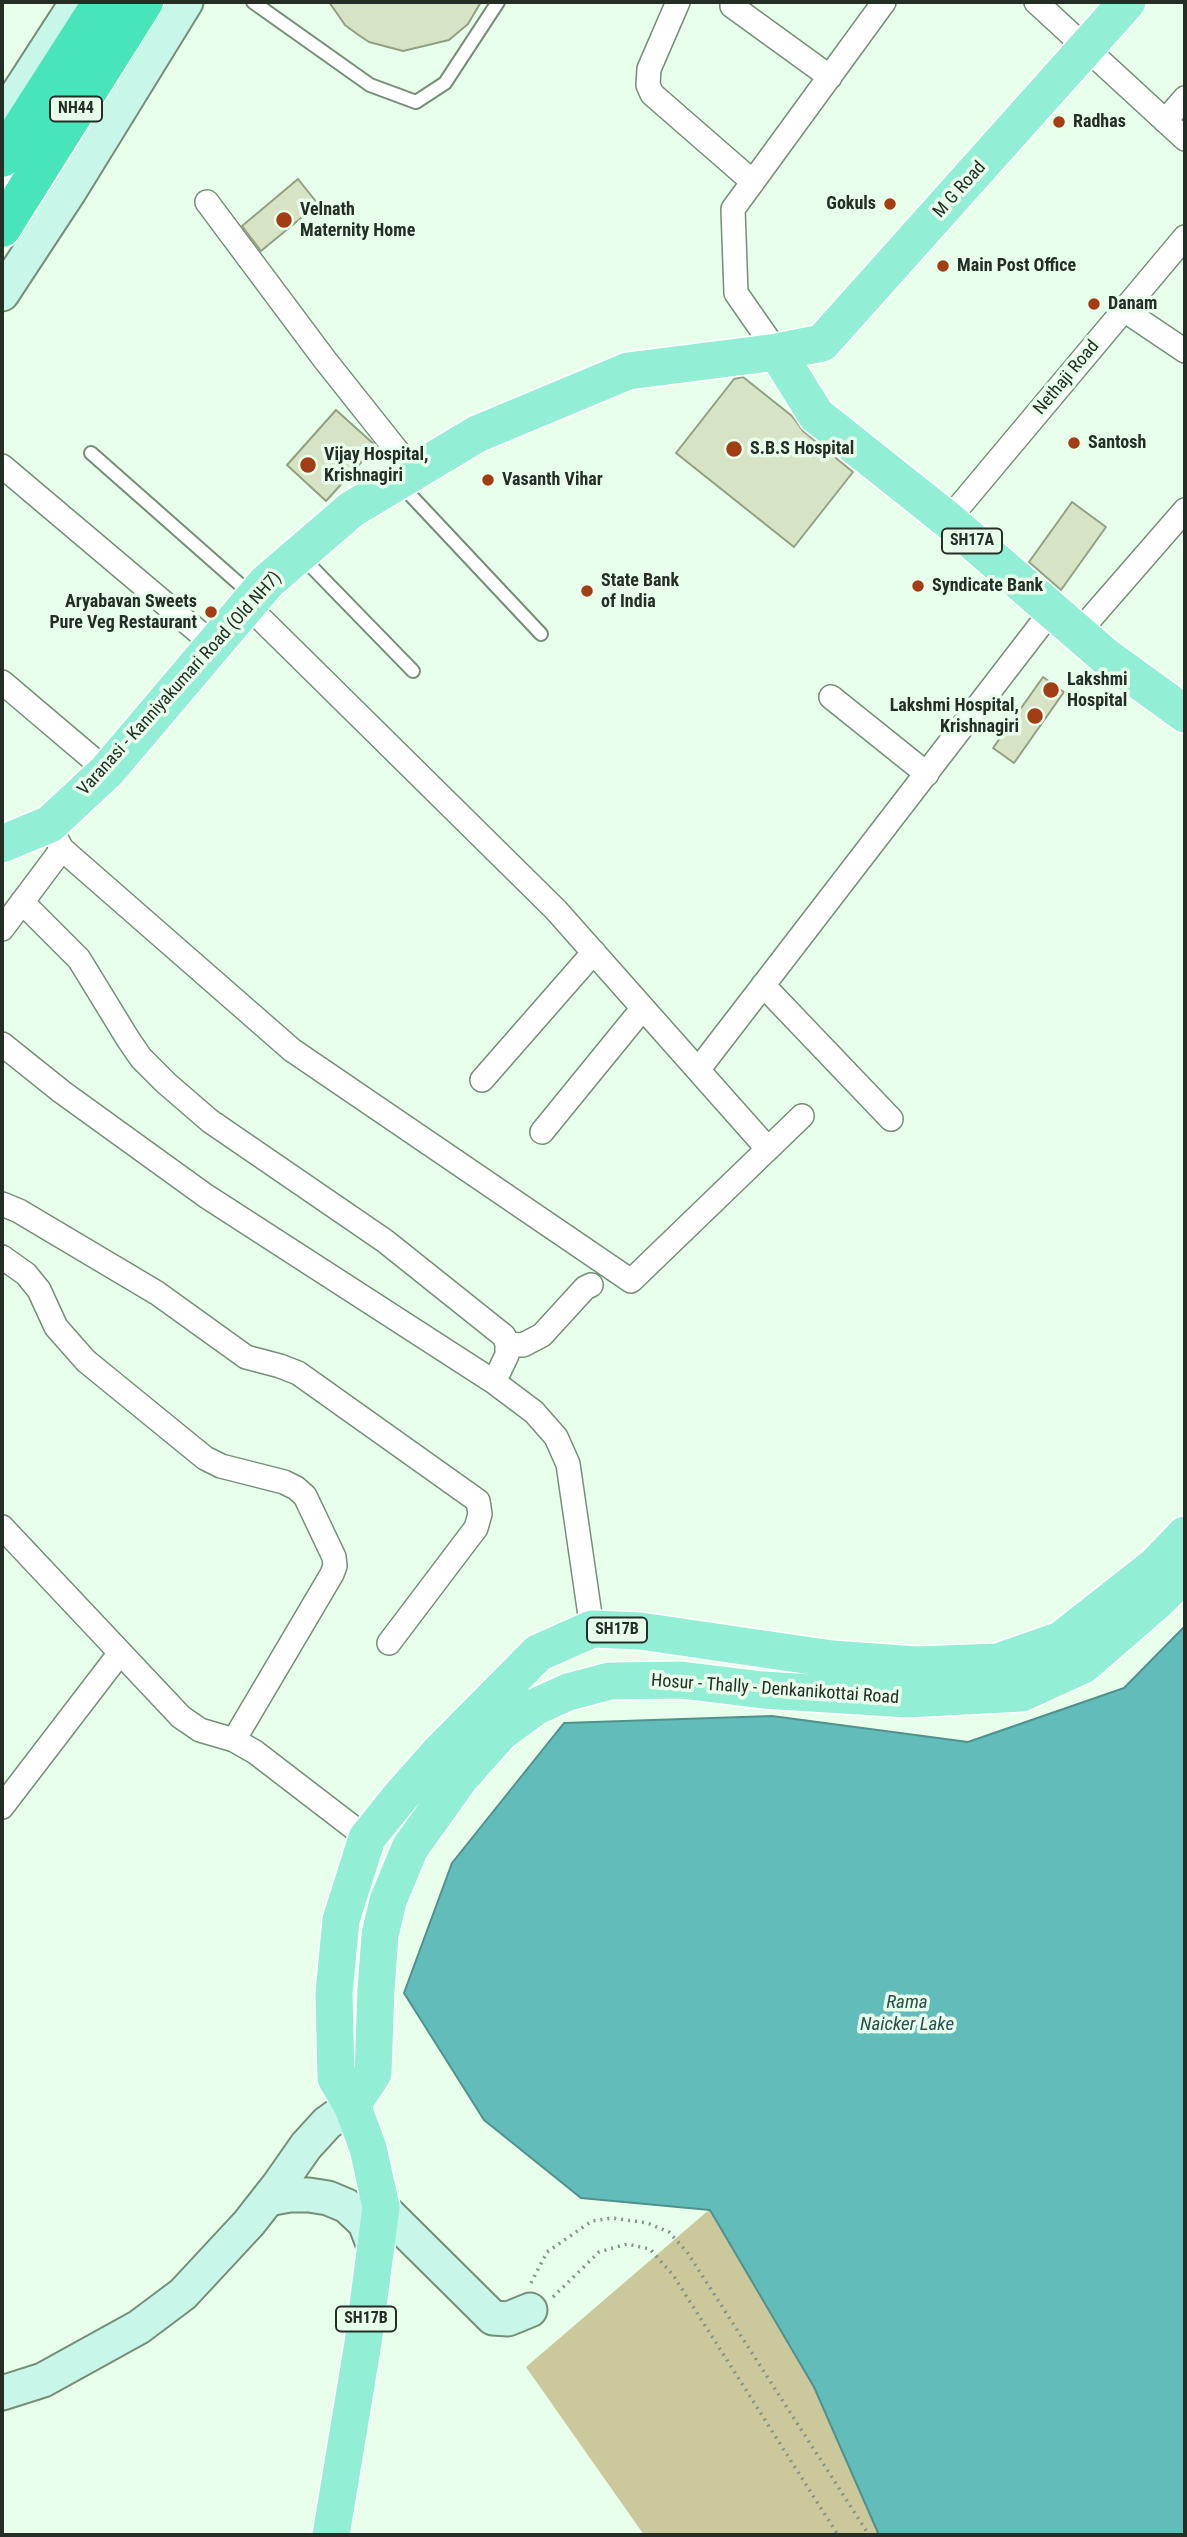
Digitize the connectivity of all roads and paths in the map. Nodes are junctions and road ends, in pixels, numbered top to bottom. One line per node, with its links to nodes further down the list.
1 (77, 2): 15 (street)
2 (102, 2): 18 (highway, NH44)
3 (144, 2): 21 (highway, NH44)
4 (186, 2): 23 (street)
5 (253, 2): 6 (lane)
6 (498, 2)
7 (678, 2): 19 (street)
8 (884, 2): 13 (street)
9 (1036, 2): 12 (street)
10 (1127, 2): 12 (main road, M G Road)
11 (732, 6): 13 (street)
12 (1086, 48): 16 (street); 26 (main road, M G Road)
13 (830, 77): 19 (street)
14 (1185, 98): 16 (street)
15 (2, 118)
16 (1165, 121): 17 (street)
17 (1185, 139)
18 (2, 158)
19 (753, 182): 26 (street)
20 (207, 202): 29 (street)
21 (5, 223)
22 (1185, 237): 24 (street, Nethaji Road)
23 (2, 293)
24 (1124, 310): 25 (street); 31 (street, Nethaji Road)
25 (1185, 351)
26 (777, 352): 29 (main road, Varanasi - Kanniyakumari Road (Old NH7)); 31 (main road, SH17A)
27 (91, 453): 33 (lane)
28 (2, 466): 36 (street)
29 (406, 477): 32 (main road, Varanasi - Kanniyakumari Road (Old NH7)); 35 (lane)
30 (1185, 510): 34 (street)
31 (948, 520): 34 (main road, SH17A)
32 (300, 554): 33 (main road, Varanasi - Kanniyakumari Road (Old NH7)); 37 (lane)
33 (251, 601): 36 (main road, Varanasi - Kanniyakumari Road (Old NH7)); 47 (street)
34 (1065, 621): 40 (main road, SH17A); 42 (street)
35 (541, 634)
36 (214, 645): 41 (main road, Varanasi - Kanniyakumari Road (Old NH7))
37 (413, 671)
38 (2, 682): 41 (street)
39 (831, 697): 42 (street)
40 (1185, 714)
41 (107, 771): 43 (main road, Varanasi - Kanniyakumari Road (Old NH7))
42 (927, 774): 48 (street)
43 (56, 836): 44 (main road, Varanasi - Kanniyakumari Road (Old NH7)); 45 (street); 56 (street)
44 (2, 844)
45 (22, 902): 46 (street); 60 (street)
46 (2, 929)
47 (594, 953): 49 (street); 52 (street)
48 (763, 985): 51 (street); 54 (street)
49 (643, 1008): 51 (street); 55 (street)
50 (2, 1044): 61 (street)
51 (698, 1070): 56 (street)
52 (482, 1080)
53 (803, 1116): 56 (street)
54 (891, 1119)
55 (542, 1132)
56 (768, 1149)
57 (2, 1204): 66 (street)
58 (2, 1257): 68 (street)
59 (591, 1285): 60 (street)
60 (507, 1344): 61 (street)
61 (494, 1382): 65 (street)
62 (2, 1527): 67 (street)
63 (1185, 1535): 65 (main road, Hosur - Thally - Denkanikottai Road / SH17B)
64 (1185, 1573): 71 (main road, Hosur - Thally - Denkanikottai Road)
65 (592, 1629): 70 (main road, Hosur - Thally - Denkanikottai Road / SH17B)
66 (389, 1643)
67 (120, 1653): 68 (street); 69 (street)
68 (234, 1740): 70 (street)
69 (2, 1807)
70 (368, 1838): 71 (main road, Hosur - Thally - Denkanikottai Road / SH17B)
71 (352, 2105): 72 (street); 73 (main road, Hosur - Thally - Denkanikottai Road / SH17B)
72 (268, 2199): 74 (street); 76 (street)
73 (381, 2207): 74 (main road, Hosur - Thally - Denkanikottai Road / SH17B); 75 (street)
74 (375, 2249): 77 (main road, Hosur - Thally - Denkanikottai Road / SH17B)
75 (530, 2310): 78 (path); 79 (path)
76 (2, 2393)
77 (331, 2535)
78 (838, 2535)
79 (869, 2535)

